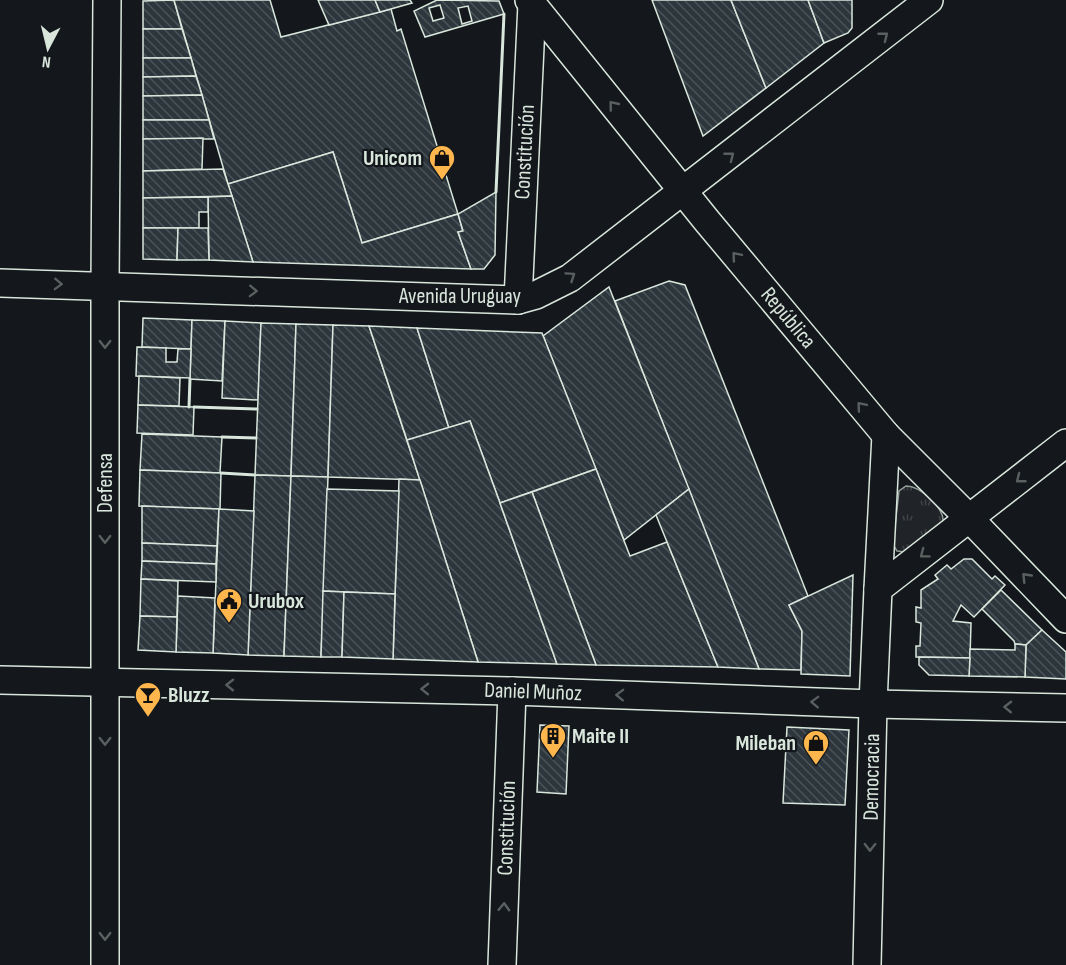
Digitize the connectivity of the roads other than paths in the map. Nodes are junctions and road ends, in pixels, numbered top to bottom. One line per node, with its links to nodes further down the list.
1 (107, 0): 6 (street, Defensa)
2 (930, 0): 4 (street, Avenida Uruguay, one-way to 2)
3 (530, 2): 4 (street, República, one-way to 3); 7 (street, Constitución)
4 (684, 192): 7 (street, Avenida Uruguay, one-way to 4); 8 (street, República, one-way to 4)
5 (0, 283): 6 (street, Avenida Uruguay, one-way to 6)
6 (105, 286): 7 (street, Avenida Uruguay, one-way to 7); 14 (street, Defensa, one-way to 14)
7 (519, 300)
8 (886, 435): 10 (street, República); 11 (street, Democracia)
9 (1066, 443): 10 (street, one-way to 10)
10 (970, 519): 11 (street, one-way to 11); 12 (street, República, one-way to 10)
11 (878, 589): 16 (street, Democracia)
12 (1066, 619)
13 (0, 680): 14 (street, Daniel Muñoz)
14 (105, 682): 15 (street, Daniel Muñoz, one-way to 14); 18 (street, Defensa, one-way to 18)
15 (512, 690): 16 (street, Daniel Muñoz, one-way to 15); 19 (street, Constitución, one-way to 15)
16 (873, 704): 17 (street, Daniel Muñoz, one-way to 16); 20 (street, Democracia, one-way to 20)
17 (1066, 708)
18 (105, 965)
19 (502, 965)
20 (867, 965)

